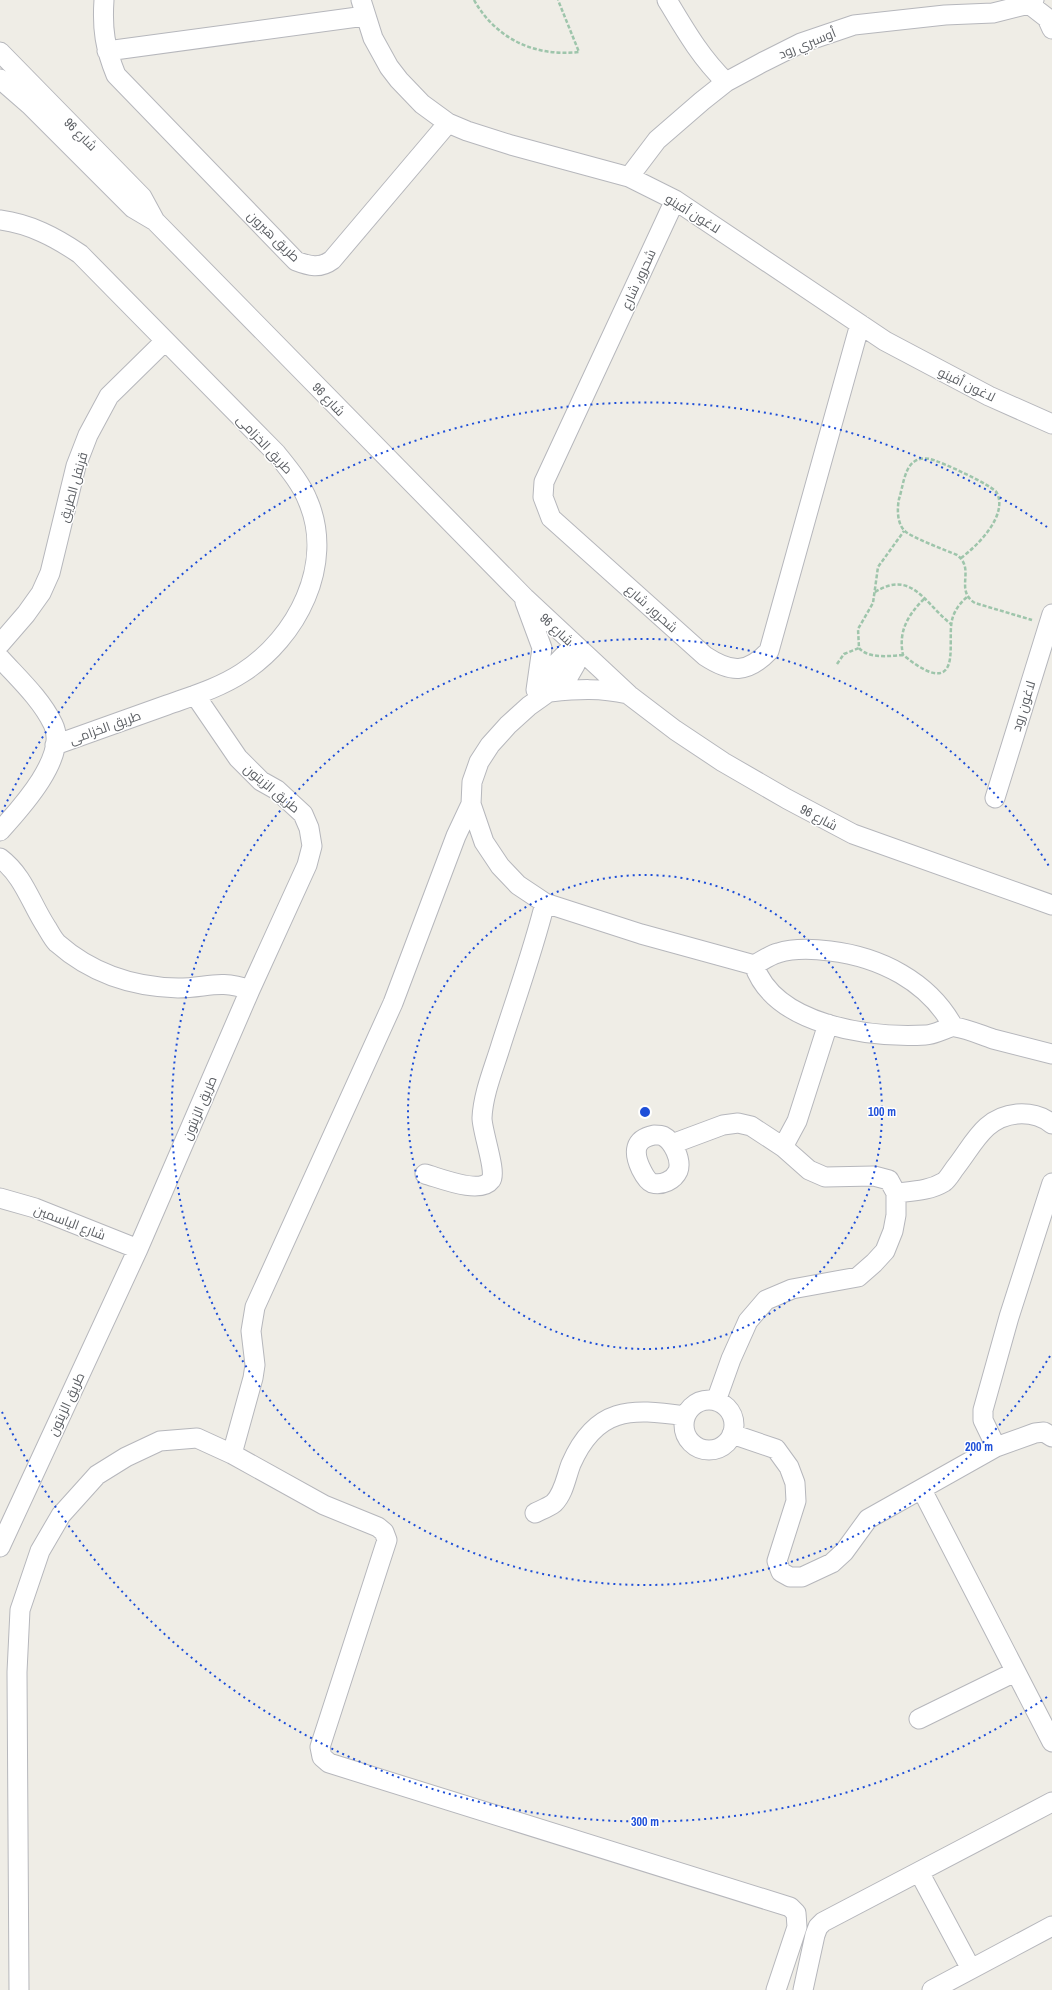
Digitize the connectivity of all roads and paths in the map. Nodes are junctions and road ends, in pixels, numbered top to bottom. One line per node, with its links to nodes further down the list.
1 (104, 0): 8 (street, طريق هيرون)
2 (474, 0): 3 (path)
3 (558, 0)
4 (667, 0): 11 (street)
5 (1032, 2): 7 (street, أوسبري رود); 11 (street, أوسبري رود)
6 (363, 8): 8 (street); 14 (street, لاغون أفينو)
7 (1052, 29)
8 (107, 51): 14 (street, طريق هيرون)
9 (0, 52): 18 (street, شارع 96)
10 (0, 79): 13 (street, شارع 96)
11 (726, 82): 15 (street, أوسبري رود)
12 (0, 90): 13 (street)
13 (30, 105): 18 (street, شارع 96)
14 (448, 123): 15 (street, لاغون أفينو)
15 (629, 177): 16 (street, لاغون أفينو)
16 (675, 200): 19 (street, لاغون أفينو); 19 (street, شحرور، شارع)
17 (0, 220): 20 (street, طريق الخزامى)
18 (155, 221): 26 (street, شارع 96)
19 (860, 324): 21 (street, لاغون أفينو)
20 (166, 341): 30 (street, قرنفل الطريق); 36 (street, طريق الخزامى)
21 (1052, 424)
22 (904, 531): 23 (path); 23 (path); 24 (path)
23 (961, 558): 25 (path)
24 (875, 592): 27 (path); 32 (path)
25 (967, 597): 28 (path); 29 (path)
26 (525, 598): 31 (street, شارع 96); 38 (street)
27 (924, 600): 29 (path); 33 (path)
28 (1050, 619): 40 (street, لاغون رود)
29 (952, 624): 33 (path)
30 (0, 644)
31 (577, 648): 37 (street, شارع 96); 38 (street)
32 (859, 648): 33 (path); 35 (path)
33 (903, 655)
34 (0, 658): 39 (street)
35 (837, 664)
36 (195, 695): 39 (street, طريق الخزامى); 47 (street, طريق الزيتون)
37 (629, 695): 38 (street); 45 (street, شارع 96)
38 (538, 696): 41 (street)
39 (55, 745): 42 (street)
40 (995, 798)
41 (471, 804): 44 (street); 64 (street)
42 (0, 831)
43 (0, 858): 47 (street)
44 (544, 903): 46 (street); 54 (street)
45 (1052, 904)
46 (754, 965): 48 (street); 49 (street)
47 (250, 990): 58 (street, طريق الزيتون)
48 (828, 1024): 49 (street); 53 (street)
49 (953, 1026): 50 (street)
50 (1052, 1054)
51 (1052, 1124): 56 (street)
52 (672, 1144): 53 (street)
53 (784, 1147): 56 (street)
54 (425, 1174)
55 (1052, 1183): 63 (street)
56 (896, 1193): 59 (street)
57 (0, 1198): 58 (street, شارع الياسمين)
58 (138, 1249): 67 (street, طريق الزيتون)
59 (716, 1401): 60 (street); 61 (street)
60 (685, 1416): 61 (street); 66 (street)
61 (732, 1434): 65 (street)
62 (1052, 1436): 63 (street)
63 (996, 1447): 65 (street)
64 (232, 1454): 75 (street); 76 (street)
65 (922, 1490): 68 (street)
66 (535, 1513)
67 (0, 1547)
68 (1015, 1672): 69 (street); 70 (street)
69 (919, 1719)
70 (1052, 1742)
71 (1052, 1802): 72 (street)
72 (919, 1872): 74 (street); 77 (street)
73 (1052, 1926): 74 (street)
74 (971, 1969): 78 (street)
75 (19, 1990)
76 (776, 1990)
77 (803, 1990)
78 (932, 1990)

